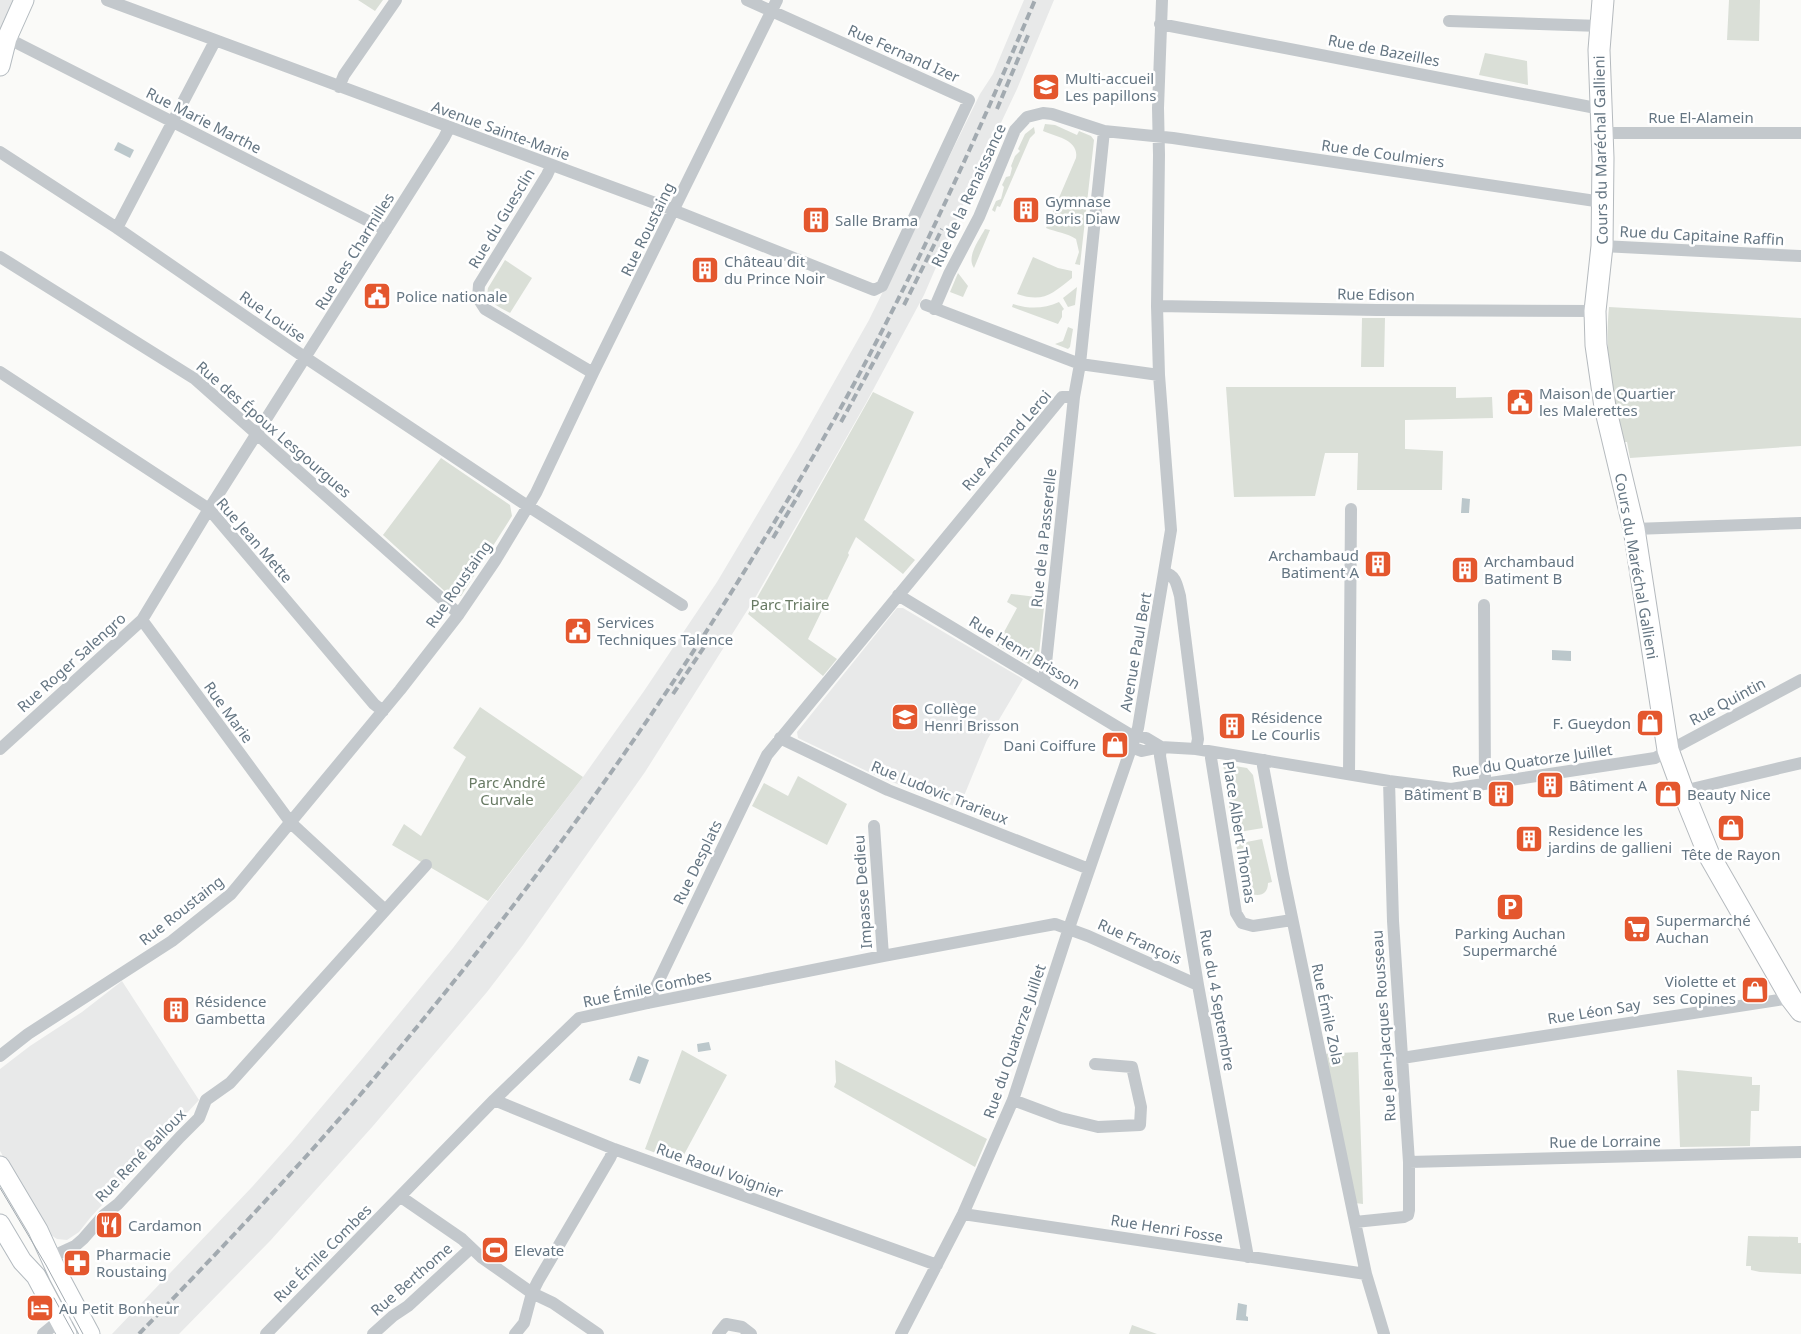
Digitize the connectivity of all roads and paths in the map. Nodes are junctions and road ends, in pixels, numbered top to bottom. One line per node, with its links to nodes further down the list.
1 (24, 0): 11 (main road)
2 (107, 0): 12 (street, Avenue Sainte-Marie)
3 (396, 0): 14 (street)
4 (747, 0): 7 (street, Rue Fernand Izer)
5 (1162, 0): 9 (street, Avenue Paul Bert)
6 (1603, 0): 10 (main road, Cours du Maréchal Gallieni)
7 (774, 5): 25 (street, Rue Roustaing); 31 (street, Rue Fernand Izer)
8 (1449, 21): 10 (street)
9 (1160, 24): 15 (street, Rue de Bazeilles); 21 (street, Avenue Paul Bert)
10 (1600, 26): 15 (main road, Cours du Maréchal Gallieni)
11 (7, 38): 13 (main road); 16 (street, Rue Marie Marthe)
12 (215, 41): 14 (street, Avenue Sainte-Marie); 16 (street)
13 (0, 66)
14 (339, 87): 17 (street, Avenue Sainte-Marie)
15 (1601, 109): 19 (main road, Cours du Maréchal Gallieni)
16 (173, 123): 26 (street); 27 (street, Rue Marie Marthe)
17 (449, 128): 23 (street, Avenue Sainte-Marie); 27 (street, Rue des Charmilles)
18 (1104, 131): 21 (street); 35 (street, Rue Armand Leroi); 35 (street, Rue de la Renaissance)
19 (1602, 133): 20 (street, Rue El-Alamein); 24 (main road, Cours du Maréchal Gallieni)
20 (1801, 133)
21 (1159, 138): 24 (street, Rue de Coulmiers); 32 (street, Avenue Paul Bert)
22 (0, 152): 26 (street, Rue Louise)
23 (551, 166): 25 (street, Avenue Sainte-Marie); 37 (street, Rue du Guesclin)
24 (1602, 202): 28 (main road, Cours du Maréchal Gallieni)
25 (674, 211): 31 (street, Avenue Sainte-Marie); 37 (street, Rue Roustaing)
26 (117, 228): 34 (street, Rue Louise)
27 (386, 230): 34 (street, Rue des Charmilles)
28 (1602, 246): 29 (street, Rue du Capitaine Raffin); 33 (main road, Cours du Maréchal Gallieni)
29 (1801, 256)
30 (0, 257): 40 (street, Rue des Époux Lesgourgues)
31 (882, 286)
32 (1157, 306): 33 (street, Rue Edison); 38 (street, Avenue Paul Bert)
33 (1595, 311): 45 (main road, Cours du Maréchal Gallieni)
34 (306, 358): 40 (street, Rue des Charmilles); 41 (street, Rue Louise)
35 (1080, 364): 38 (street); 39 (street, Rue Armand Leroi)
36 (0, 372): 42 (street, Rue Jean Mette)
37 (593, 373): 41 (street, Rue Roustaing)
38 (1159, 374): 46 (street, Avenue Paul Bert)
39 (1074, 397): 47 (street, Rue Armand Leroi); 53 (street, Rue de la Passerelle)
40 (257, 434): 42 (street, Rue des Charmilles); 50 (street, Rue des Époux Lesgourgues)
41 (528, 506): 48 (street, Rue Louise); 50 (street, Rue Roustaing)
42 (209, 509): 51 (street, Rue des Charmilles); 54 (street, Rue Jean Mette)
43 (1351, 509): 64 (street)
44 (1801, 523): 45 (street)
45 (1634, 529): 60 (main road, Cours du Maréchal Gallieni)
46 (1165, 573): 56 (street, Avenue Paul Bert); 59 (street)
47 (898, 595): 53 (street, Rue Henri Brisson); 55 (street, Rue Armand Leroi)
48 (682, 605)
49 (1484, 605): 66 (street)
50 (459, 614): 54 (street, Rue Roustaing)
51 (142, 620): 58 (street, Rue Roger Salengro); 68 (street, Rue Marie)
52 (1801, 680): 60 (street, Rue Quintin)
53 (1044, 682): 56 (street, Rue Henri Brisson)
54 (383, 711): 68 (street, Rue Roustaing)
55 (780, 738): 71 (street, Rue Ludovic Trarieux); 77 (street, Rue Desplats)
56 (1133, 742): 57 (street, Rue du Quatorze Juillet); 71 (street, Rue du Quatorze Juillet)
57 (1161, 747): 59 (street, Rue du Quatorze Juillet); 76 (street, Rue du 4 Septembre)
58 (0, 749)
59 (1196, 749): 61 (street, Rue du Quatorze Juillet)
60 (1668, 750): 66 (street, Rue du Quatorze Juillet); 67 (main road, Cours du Maréchal Gallieni)
61 (1212, 753): 62 (street, Rue du Quatorze Juillet); 73 (street, Place Albert Thomas)
62 (1264, 760): 64 (street, Rue du Quatorze Juillet); 73 (street, Rue Émile Zola)
63 (1801, 763): 67 (street)
64 (1349, 774): 65 (street, Rue du Quatorze Juillet)
65 (1389, 781): 66 (street, Rue du Quatorze Juillet); 80 (street, Rue Jean-Jacques Rousseau)
66 (1486, 784)
67 (1683, 791): 78 (main road, Cours du Maréchal Gallieni)
68 (291, 823): 72 (street); 79 (street, Rue Roustaing)
69 (874, 826): 75 (street, Impasse Dedieu)
70 (426, 865): 72 (street, Rue René Balloux)
71 (1089, 870): 74 (street, Rue du Quatorze Juillet)
72 (385, 910): 93 (street, Rue René Balloux)
73 (1292, 920): 90 (street, Rue Émile Zola)
74 (1069, 928): 75 (street, Rue Émile Combes); 76 (street, Rue François); 83 (street, Rue du Quatorze Juillet)
75 (883, 956): 77 (street, Rue Émile Combes)
76 (1198, 985): 94 (street, Rue du 4 Septembre)
77 (648, 1003): 82 (street, Rue Émile Combes)
78 (1796, 1004): 80 (street, Rue Léon Say)
79 (0, 1056)
80 (1402, 1058): 86 (street, Rue Jean-Jacques Rousseau)
81 (1095, 1064): 83 (street)
82 (494, 1100): 84 (street, Rue Raoul Voignier); 88 (street, Rue Émile Combes)
83 (1013, 1100): 89 (street, Rue du Quatorze Juillet)
84 (614, 1149): 95 (street, Rue Raoul Voignier); 97 (street)
85 (1801, 1152): 86 (street, Rue de Lorraine)
86 (1409, 1162): 90 (street, Rue Jean-Jacques Rousseau)
87 (0, 1166): 93 (main road)
88 (401, 1197): 92 (street); 102 (street, Rue Émile Combes)
89 (963, 1214): 94 (street, Rue Henri Fosse); 95 (street, Rue du Quatorze Juillet)
90 (1355, 1222): 96 (street, Rue Émile Zola)
91 (0, 1224): 99 (main road)
92 (471, 1248): 97 (street); 103 (street, Rue Berthome)
93 (51, 1257): 98 (main road)
94 (1248, 1257): 96 (street, Rue Henri Fosse)
95 (937, 1265): 108 (street, Rue du Quatorze Juillet)
96 (1366, 1274): 109 (street, Rue Émile Zola)
97 (532, 1293): 104 (street); 105 (street)
98 (77, 1312): 99 (street); 101 (main road)
99 (63, 1328): 100 (street)
100 (43, 1334)
101 (90, 1334)
102 (266, 1334)
103 (373, 1334)
104 (515, 1334)
105 (598, 1334)
106 (718, 1334): 107 (street)
107 (751, 1334)
108 (901, 1334)
109 (1384, 1334)

